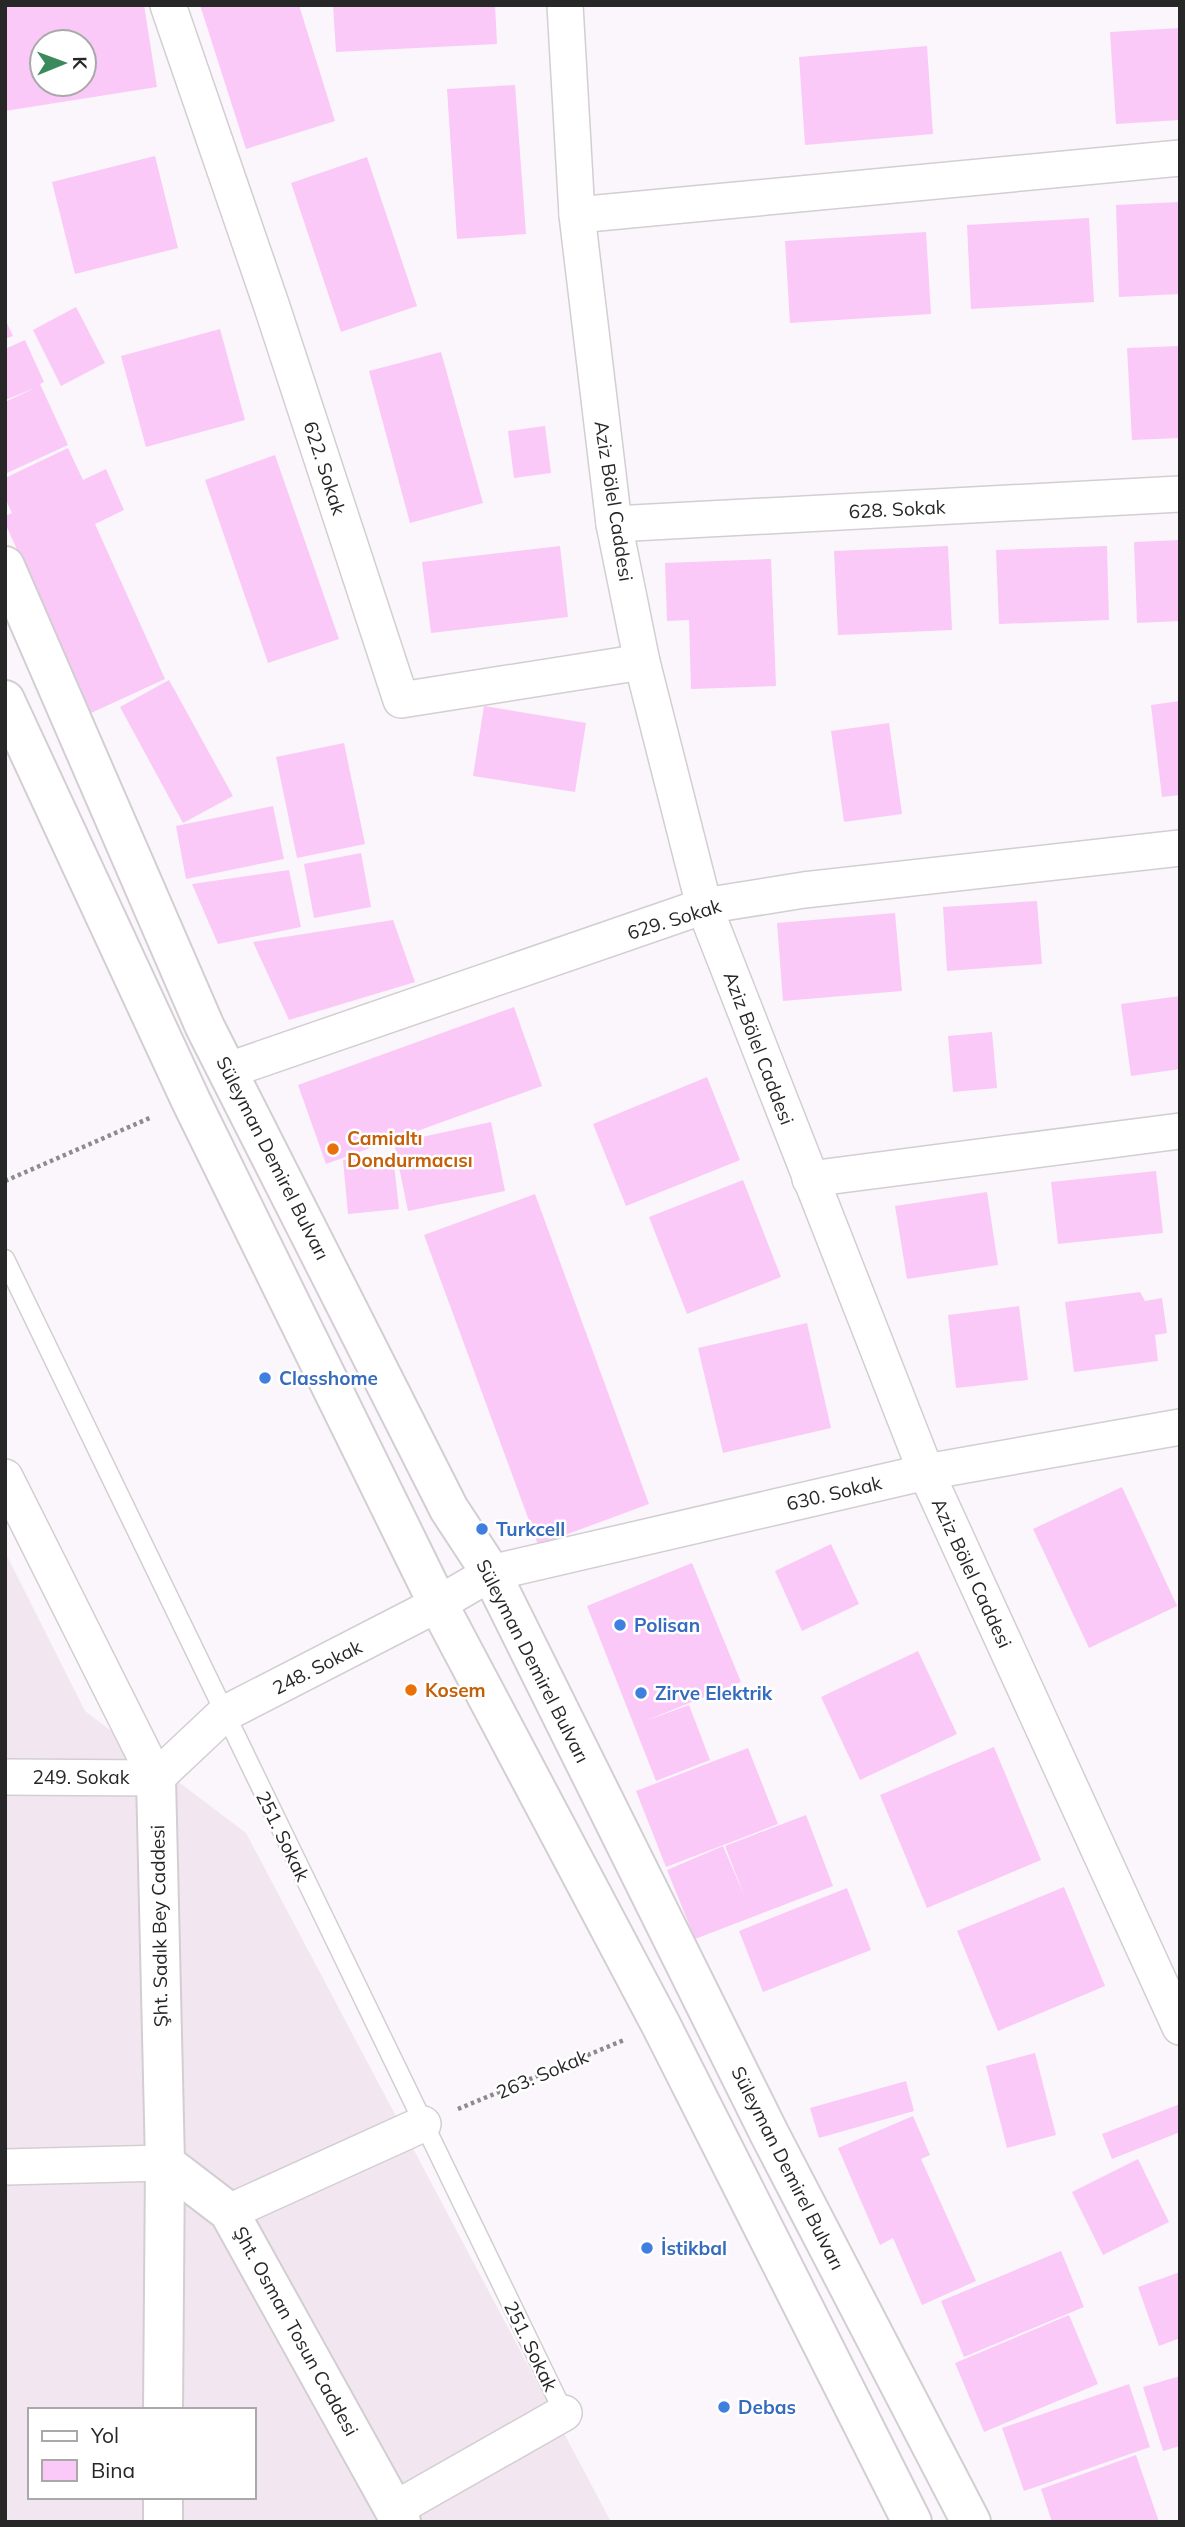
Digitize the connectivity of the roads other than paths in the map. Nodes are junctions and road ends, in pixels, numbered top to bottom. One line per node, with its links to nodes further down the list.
1 (168, 5): 8 (street, 622. Sokak)
2 (565, 5): 4 (street, Aziz Bölel Caddesi)
3 (1180, 158): 4 (street)
4 (577, 215): 6 (street, Aziz Bölel Caddesi)
5 (1180, 494): 6 (street, 628. Sokak)
6 (614, 524): 8 (street, Aziz Bölel Caddesi)
7 (5, 566): 12 (main road, Süleyman Demirel Bulvarı)
8 (642, 662): 11 (street, Aziz Bölel Caddesi)
9 (5, 701): 20 (main road)
10 (1180, 848): 11 (street, 629. Sokak)
11 (704, 906): 12 (street, 629. Sokak); 14 (street, Aziz Bölel Caddesi)
12 (229, 1070): 19 (main road, Süleyman Demirel Bulvarı)
13 (1180, 1131): 14 (street)
14 (810, 1179): 17 (street, Aziz Bölel Caddesi)
15 (5, 1259): 21 (lane, 251. Sokak)
16 (1180, 1427): 17 (street, 630. Sokak)
17 (926, 1472): 19 (street, 630. Sokak); 24 (street, Aziz Bölel Caddesi)
18 (5, 1477): 23 (street, Şht. Sadık Bey Caddesi)
19 (491, 1573): 20 (street, 248. Sokak); 35 (main road, Süleyman Demirel Bulvarı)
20 (438, 1604): 21 (street, 248. Sokak); 34 (main road)
21 (224, 1714): 23 (street, 248. Sokak); 25 (lane, 251. Sokak)
22 (5, 1777): 23 (street, 249. Sokak)
23 (156, 1778): 26 (main road, Şht. Sadık Bey Caddesi)
24 (1180, 2027)
25 (423, 2124): 28 (street); 30 (lane, 251. Sokak)
26 (165, 2163): 27 (street); 28 (main road, Şht. Osman Tosun Caddesi); 29 (main road, Şht. Sadık Bey Caddesi)
27 (5, 2166)
28 (229, 2212): 32 (main road, Şht. Osman Tosun Caddesi)
29 (163, 2408)
30 (564, 2413): 32 (street)
31 (163, 2499): 33 (main road)
32 (398, 2515)
33 (163, 2522)
34 (912, 2522)
35 (971, 2522)

